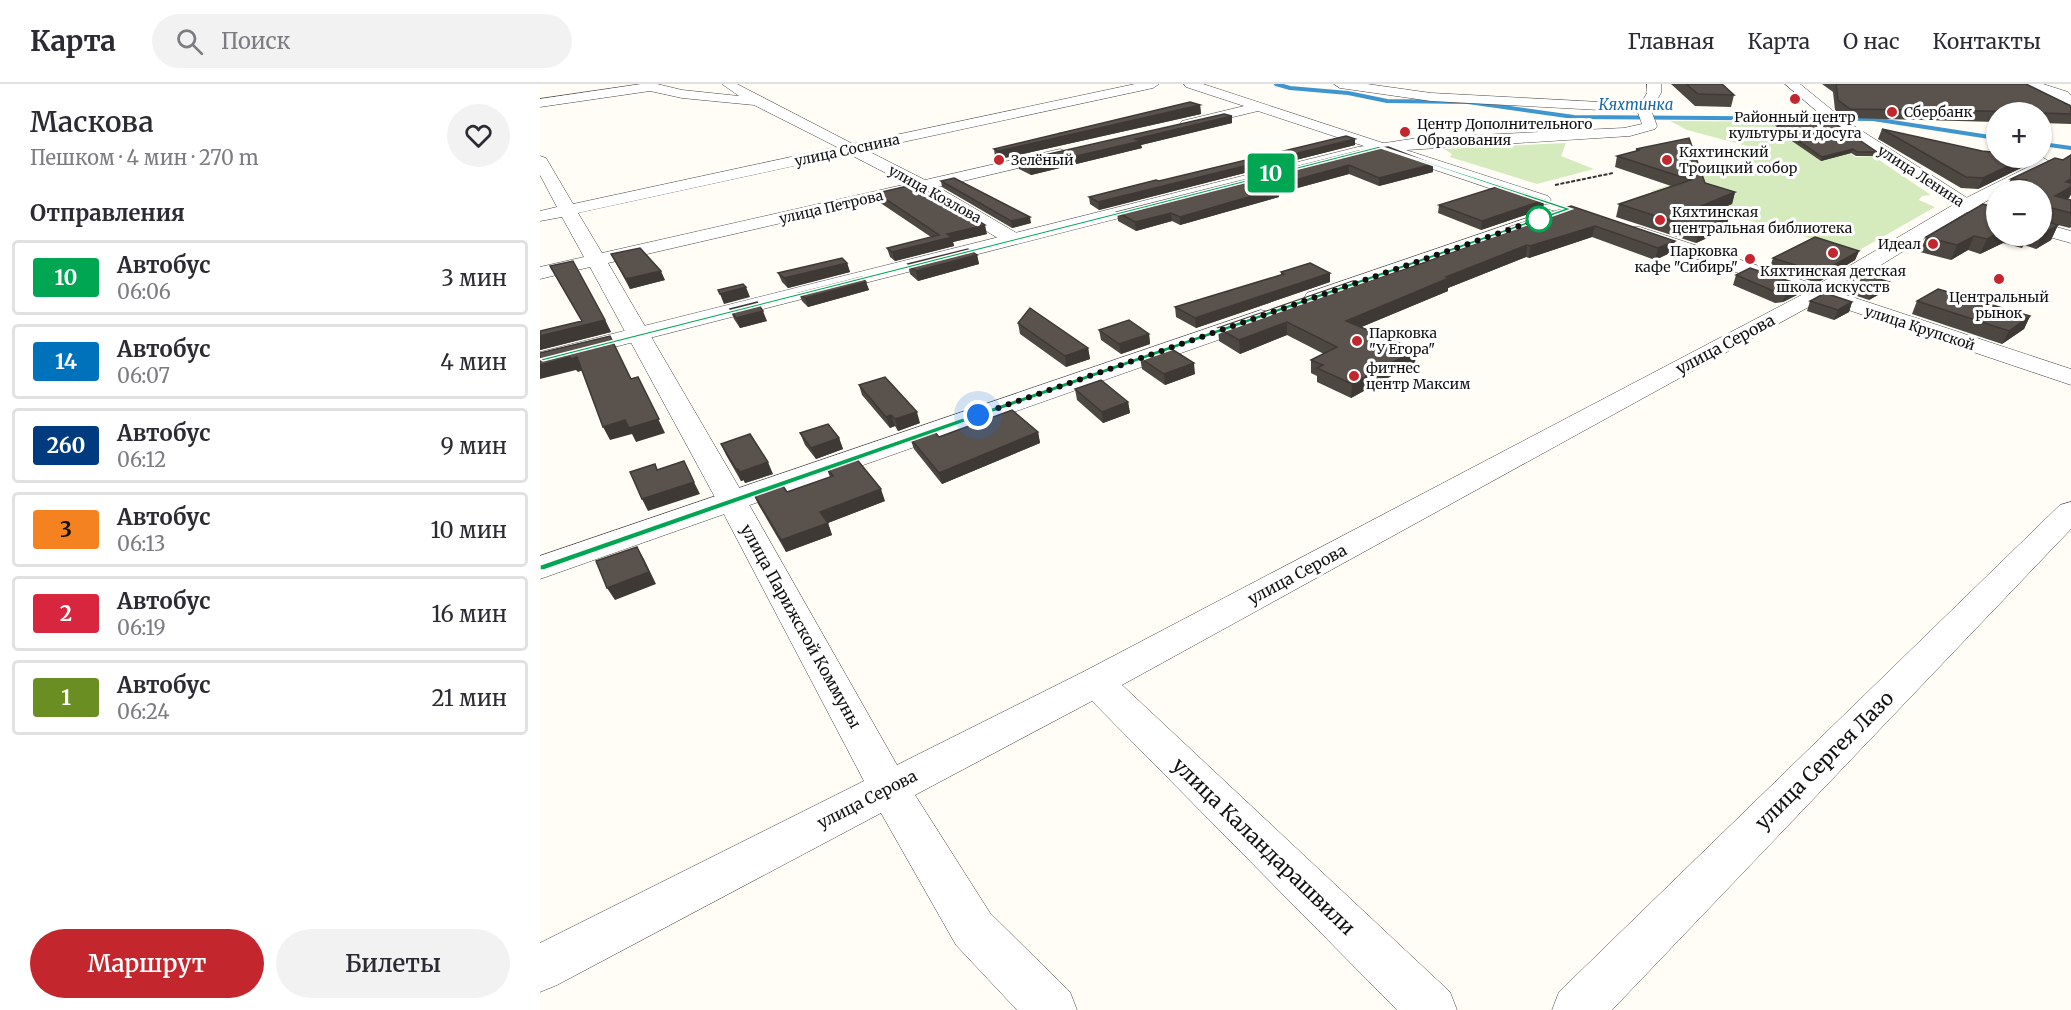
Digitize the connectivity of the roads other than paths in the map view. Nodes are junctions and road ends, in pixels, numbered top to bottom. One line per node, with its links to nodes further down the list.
1 (728, 84): 11 (street, улица Козлова)
2 (1153, 84): 17 (street, улица Соснина)
3 (1190, 84): 13 (street)
4 (1347, 84): 14 (street)
5 (1654, 84): 14 (street)
6 (1792, 84): 22 (street, улица Ленина)
7 (2031, 84): 10 (street)
8 (649, 86): 11 (street); 12 (street)
9 (1596, 91): 14 (street)
10 (2068, 98)
11 (757, 101): 17 (street, улица Козлова)
12 (540, 103)
13 (1262, 106): 15 (street); 16 (street)
14 (1644, 114): 16 (street)
15 (1169, 128)
16 (1381, 147): 29 (street); 36 (street)
17 (851, 149): 21 (street, улица Козлова); 23 (street, улица Соснина)
18 (1076, 150): 21 (street, улица Петрова)
19 (540, 161): 23 (street, улица Парижской Коммуны)
20 (2038, 168): 22 (street, улица Серова)
21 (924, 186): 29 (street, улица Козлова); 30 (street, улица Петрова)
22 (1966, 205): 24 (street, улица Ленина); 32 (street, улица Серова)
23 (568, 211): 25 (street, улица Соснина); 30 (street, улица Парижской Коммуны)
24 (1986, 213)
25 (540, 216)
26 (1610, 223): 32 (street, улица Крупской)
27 (2052, 232): 28 (street)
28 (2071, 237)
29 (1013, 239): 33 (street)
30 (594, 261): 31 (street, улица Петрова); 33 (street, улица Парижской Коммуны)
31 (540, 273)
32 (1818, 294): 35 (street, улица Крупской); 39 (street, улица Серова)
33 (639, 335): 34 (street); 36 (street, улица Парижской Коммуны)
34 (540, 359)
35 (2071, 377)
36 (732, 501): 38 (street); 40 (street, улица Парижской Коммуны)
37 (2071, 511): 44 (street, улица Сергея Лазо)
38 (540, 568)
39 (1096, 682): 40 (street, улица Серова); 43 (street, улица Каландарашвили)
40 (888, 788): 41 (street, улица Серова); 42 (street, улица Парижской Коммуны)
41 (540, 968)
42 (1052, 1010)
43 (1432, 1010)
44 (1577, 1010)

